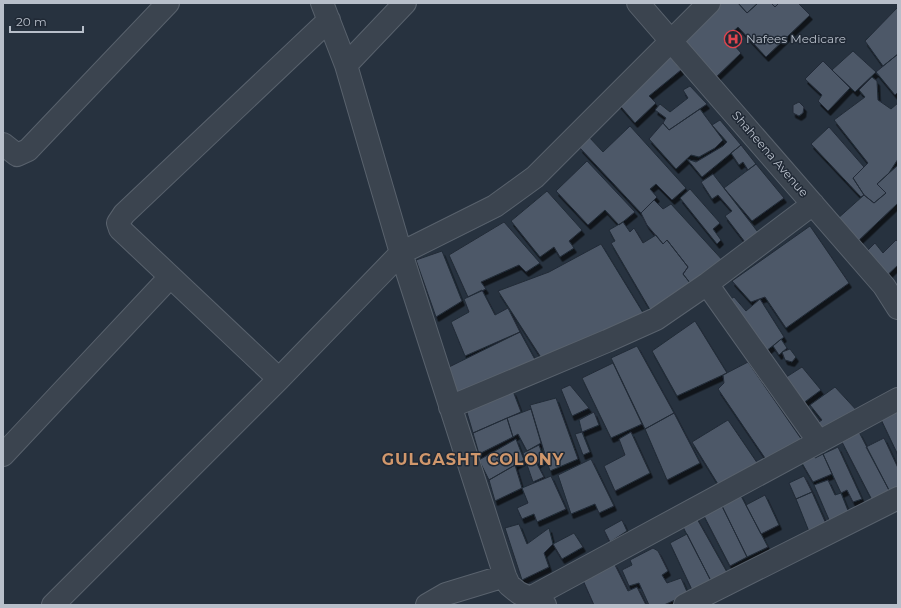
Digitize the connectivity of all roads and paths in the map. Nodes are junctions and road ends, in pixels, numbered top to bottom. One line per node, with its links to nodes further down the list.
1 (168, 3): 8 (street)
2 (405, 3): 7 (street)
3 (638, 3): 6 (street, Shaheena Avenue)
4 (709, 3): 6 (street)
5 (325, 11): 7 (street); 11 (street)
6 (671, 41): 9 (street, Shaheena Avenue); 10 (street)
7 (346, 65): 10 (street)
8 (3, 144)
9 (813, 204): 12 (street); 13 (street, Shaheena Avenue)
10 (401, 253): 14 (street); 16 (street)
11 (170, 277): 14 (street); 18 (street)
12 (707, 284): 16 (street); 17 (street)
13 (898, 308)
14 (279, 379): 22 (street)
15 (898, 399): 17 (street)
16 (450, 407): 20 (street)
17 (819, 442): 21 (street)
18 (3, 454)
19 (898, 498): 24 (street)
20 (505, 576): 21 (street); 23 (street)
21 (537, 601)
22 (53, 605)
23 (427, 605)
24 (685, 605)

